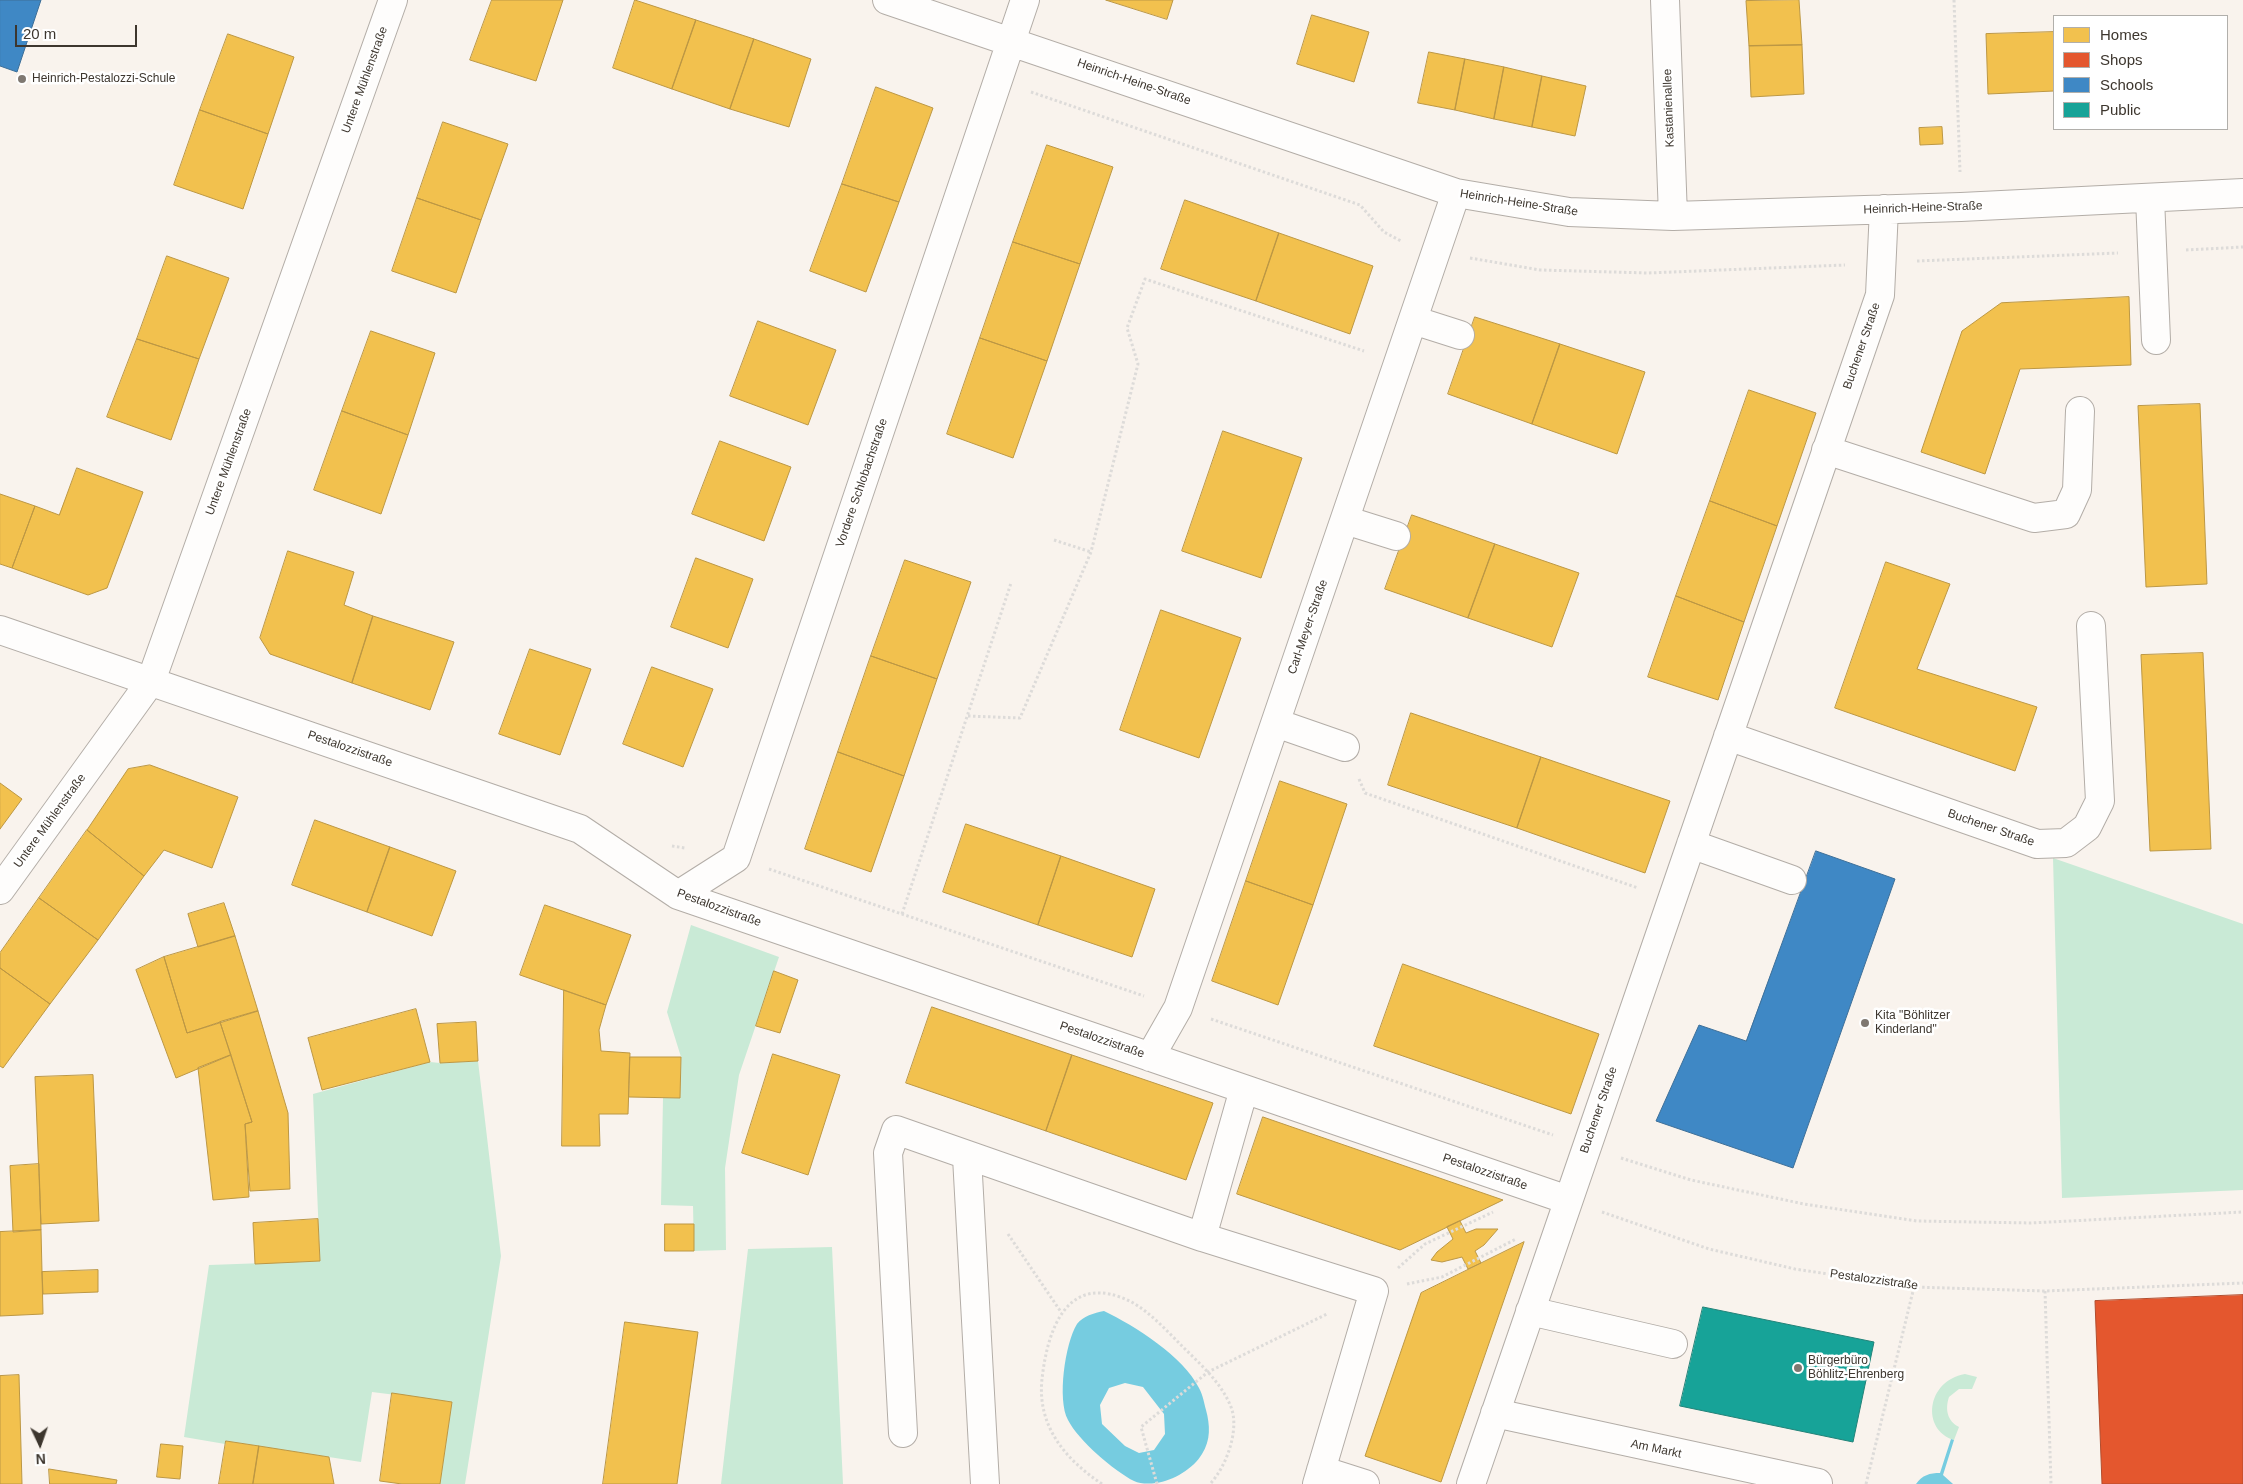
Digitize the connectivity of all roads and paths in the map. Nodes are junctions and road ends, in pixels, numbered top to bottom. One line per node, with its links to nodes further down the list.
1 (393, 0): 26 (street, Untere Mühlenstraße)
2 (887, 0): 6 (street, Heinrich-Heine-Straße)
3 (1025, 0): 6 (street, Vordere Schlobachstraße)
4 (1665, 0): 12 (street, Kastanienallee)
5 (1954, 0): 10 (path)
6 (1010, 42): 7 (street, Heinrich-Heine-Straße); 33 (street, Vordere Schlobachstraße)
7 (1456, 193): 12 (street, Heinrich-Heine-Straße); 13 (street, Carl-Meyer-Straße)
8 (2243, 193): 9 (street, Heinrich-Heine-Straße)
9 (2150, 198): 10 (street, Heinrich-Heine-Straße); 15 (street)
10 (1961, 207): 11 (street, Heinrich-Heine-Straße)
11 (1884, 209): 12 (street, Heinrich-Heine-Straße); 18 (street, Buchener Straße)
12 (1673, 216)
13 (1413, 320): 14 (street); 16 (street, Carl-Meyer-Straße)
14 (1460, 335)
15 (2156, 340)
16 (1398, 363): 19 (street, Carl-Meyer-Straße); 22 (path)
17 (2080, 410): 18 (street)
18 (1826, 450): 29 (street, Buchener Straße)
19 (1345, 520): 20 (street); 28 (street, Carl-Meyer-Straße)
20 (1396, 536)
21 (1054, 540): 22 (path)
22 (1091, 552): 27 (path)
23 (1012, 583): 27 (path)
24 (2091, 626): 29 (street, Buchener Straße)
25 (0, 630): 26 (street, Pestalozzistraße)
26 (151, 681): 35 (street, Untere Mühlenstraße); 36 (street, Pestalozzistraße)
27 (968, 716): 38 (path)
28 (1276, 723): 30 (street); 39 (street, Carl-Meyer-Straße)
29 (1728, 736): 31 (street, Buchener Straße)
30 (1345, 747): 37 (path)
31 (1691, 844): 34 (street); 37 (street, Buchener Straße)
32 (668, 845): 33 (path)
33 (736, 858): 36 (street); 38 (path)
34 (1792, 880)
35 (0, 890)
36 (678, 895): 40 (street, Pestalozzistraße)
37 (1671, 900): 42 (street, Buchener Straße)
38 (902, 914): 39 (path)
39 (1178, 1008): 40 (street, Carl-Meyer-Straße); 42 (path)
40 (1150, 1057): 41 (street, Pestalozzistraße)
41 (1244, 1090): 44 (street, Pestalozzistraße); 49 (street)
42 (1587, 1147): 44 (street, Buchener Straße); 46 (path)
43 (968, 1157): 49 (street); 59 (street); 62 (street)
44 (1568, 1200): 51 (path, Pestalozzistraße); 54 (street, Buchener Straße)
45 (1502, 1210): 52 (path)
46 (2243, 1212)
47 (1006, 1232): 55 (path)
48 (1523, 1234): 52 (path)
49 (1202, 1237): 52 (street)
50 (2243, 1283): 53 (path, Pestalozzistraße)
51 (1914, 1287): 53 (path, Pestalozzistraße); 68 (path)
52 (1374, 1290): 57 (path); 60 (street)
53 (2046, 1291): 69 (path)
54 (1530, 1311): 56 (street); 58 (street, Buchener Straße)
55 (1061, 1312): 57 (path); 63 (path)
56 (1673, 1344)
57 (1208, 1372): 64 (path); 65 (path)
58 (1495, 1413): 61 (street, Am Markt); 67 (street, Buchener Straße)
59 (903, 1434)
60 (1319, 1477): 66 (street)
61 (1818, 1483)
62 (985, 1484)
63 (1102, 1484)
64 (1157, 1484)
65 (1210, 1484)
66 (1365, 1484)
67 (1471, 1484)
68 (1866, 1484)
69 (2051, 1484)

